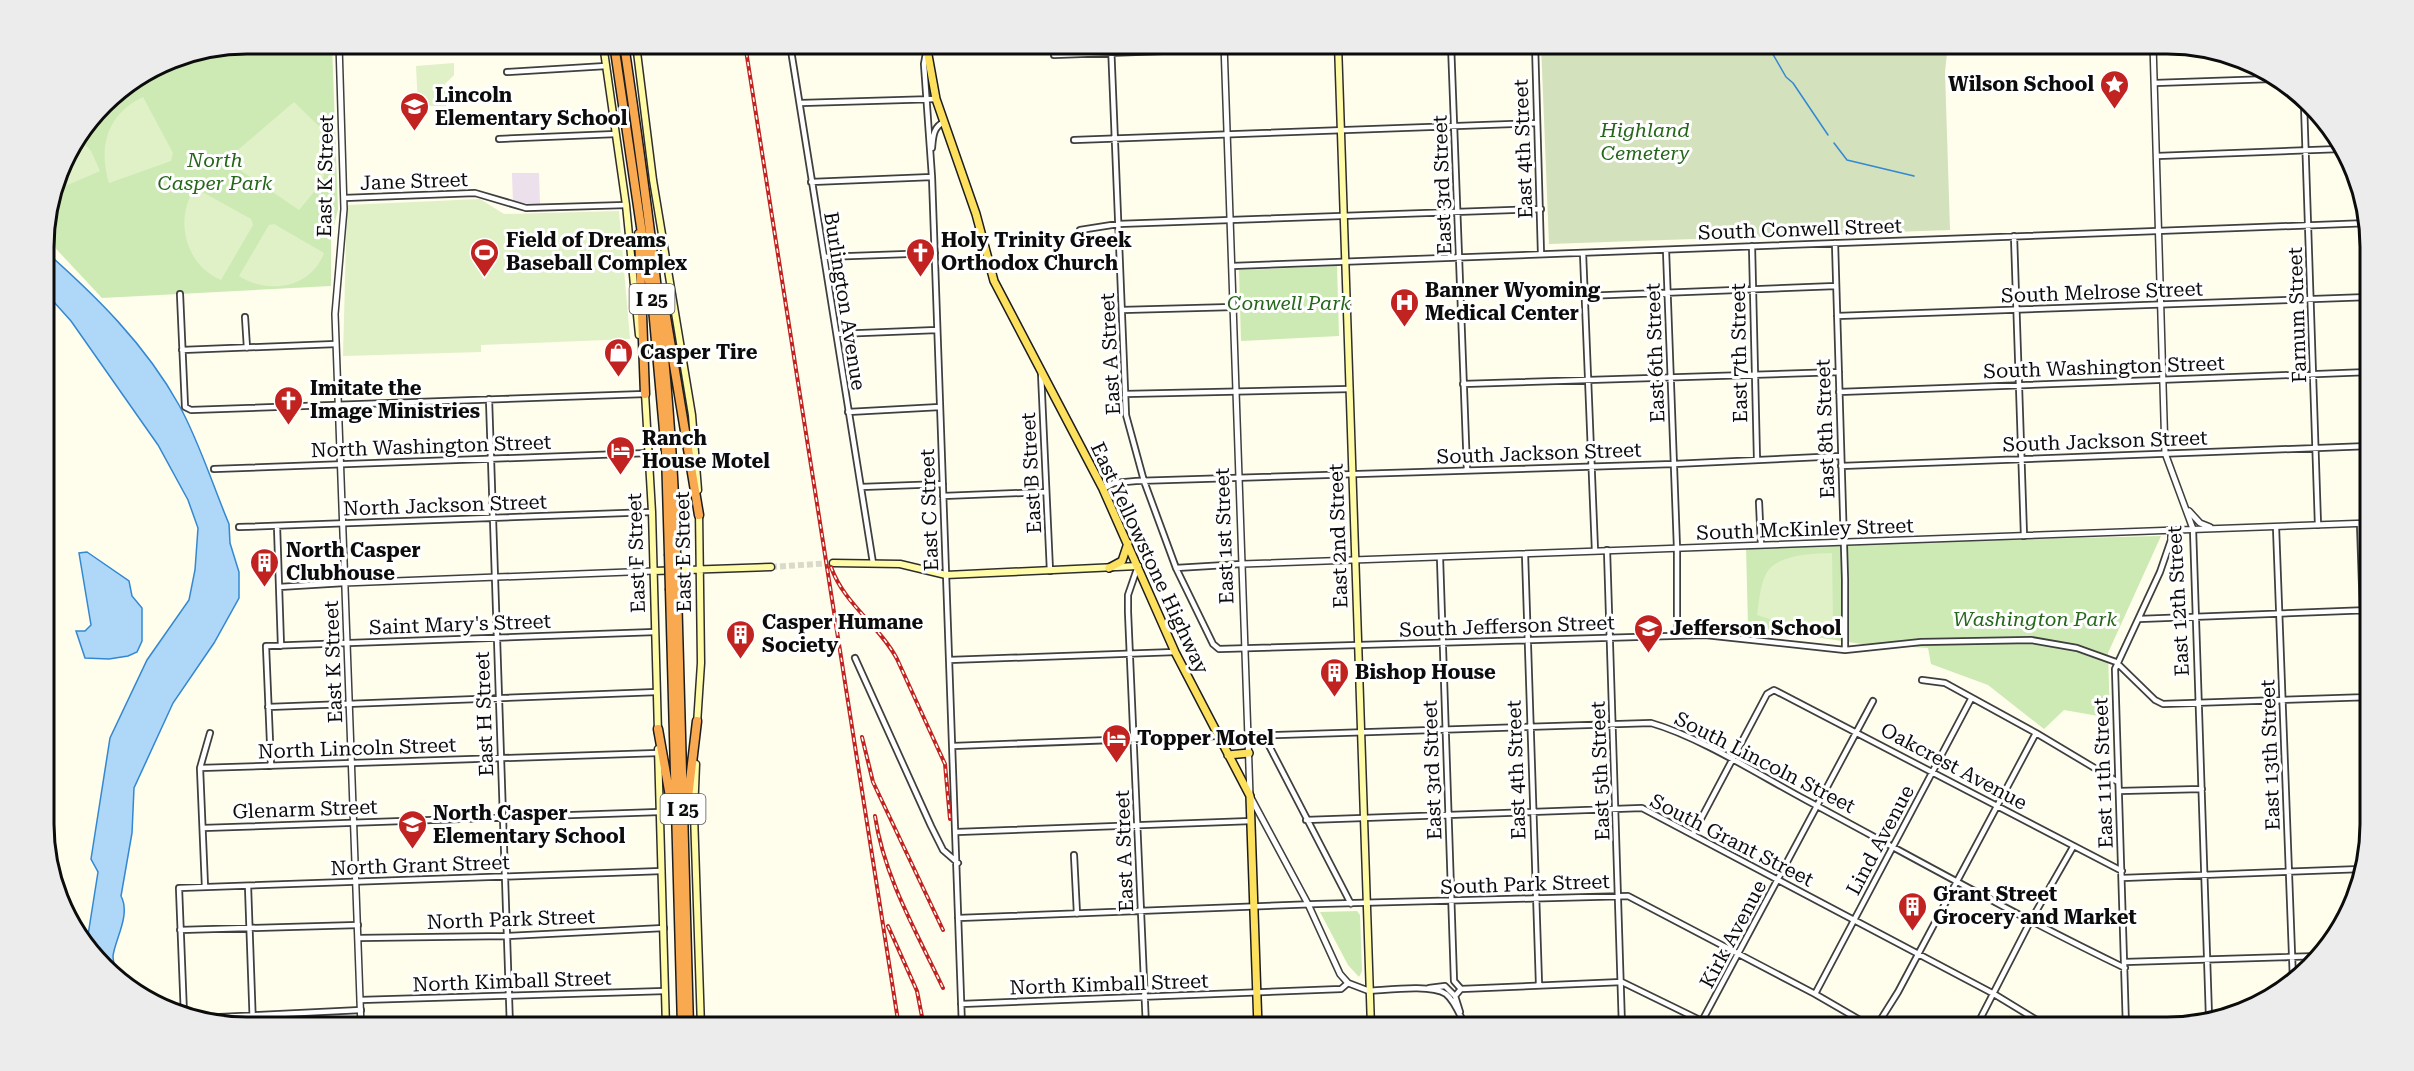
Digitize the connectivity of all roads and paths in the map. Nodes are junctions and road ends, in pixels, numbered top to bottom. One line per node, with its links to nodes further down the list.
1 (339, 54): 43 (street, East K Street)
2 (604, 54): 18 (main road, East F Street)
3 (616, 54): 41 (highway, I 25)
4 (626, 54): 21 (highway, I 25)
5 (630, 54): 21 (highway)
6 (637, 54): 128 (main road, East E Street)
7 (792, 54): 25 (street, Burlington Avenue)
8 (926, 54): 23 (street, East C Street)
9 (928, 54): 24 (main road, East Yellowstone Highway)
10 (1068, 54): 17 (street)
11 (1112, 54): 33 (street, East A Street)
12 (1225, 54): 32 (street, East 1st Street)
13 (1338, 54): 30 (main road, East 2nd Street)
14 (1451, 54): 29 (street, East 3rd Street)
15 (1535, 54): 28 (street, East 4th Street)
16 (2154, 54): 22 (street, East 12th Street)
17 (1054, 55)
18 (606, 66): 19 (street); 31 (main road, East F Street)
19 (507, 72)
20 (2263, 79): 22 (street)
21 (630, 83): 65 (highway, I 25)
22 (2155, 83): 38 (street, East 12th Street)
23 (927, 99): 24 (street); 25 (street); 39 (street, East C Street)
24 (936, 99): 27 (main road, East Yellowstone Highway)
25 (801, 103): 42 (street, Burlington Avenue)
26 (2304, 110): 37 (street, Farnum Street)
27 (944, 123): 39 (street, East C Street); 86 (main road, East Yellowstone Highway)
28 (1537, 123): 29 (street); 45 (street, East 4th Street)
29 (1454, 126): 30 (street); 46 (street, East 3rd Street)
30 (1341, 131): 32 (street); 47 (main road, East 2nd Street)
31 (616, 134): 34 (street); 44 (main road, East F Street)
32 (1227, 134): 33 (street); 48 (street, East 1st Street)
33 (1114, 139): 35 (street); 50 (street, East A Street)
34 (499, 140)
35 (1074, 140)
36 (2334, 149): 37 (street)
37 (2305, 151): 38 (street); 51 (street, Farnum Street)
38 (2157, 156): 52 (street, East 12th Street)
39 (931, 157): 40 (street, East C Street)
40 (932, 177): 42 (street); 58 (street, East C Street)
41 (636, 182): 97 (highway); 146 (highway, I 25)
42 (811, 182): 61 (street, Burlington Avenue)
43 (344, 198): 44 (street, Jane Street); 81 (street, East K Street)
44 (626, 205): 97 (main road, East F Street)
45 (1541, 209): 46 (street); 60 (street, East 4th Street)
46 (1458, 211): 47 (street); 62 (street, East 3rd Street)
47 (1344, 216): 48 (street); 63 (main road, East 2nd Street)
48 (1230, 220): 50 (street); 64 (street, East 1st Street)
49 (2358, 223): 51 (street, South Conwell Street)
50 (1119, 224): 53 (street); 75 (street, East A Street)
51 (2308, 225): 52 (street, South Conwell Street); 72 (street, Farnum Street)
52 (2160, 229): 54 (street, South Conwell Street); 73 (street, East 12th Street)
53 (1080, 230)
54 (2014, 236): 55 (street, South Conwell Street); 76 (street)
55 (1835, 243): 56 (street, South Conwell Street); 66 (street, East 8th Street)
56 (1752, 246): 57 (street, South Conwell Street); 67 (street, East 7th Street)
57 (1666, 250): 59 (street, South Conwell Street); 68 (street, East 6th Street)
58 (935, 253): 61 (street); 79 (street, East C Street)
59 (1583, 253): 60 (street, South Conwell Street); 70 (street)
60 (1541, 254): 62 (street, South Conwell Street)
61 (824, 257): 80 (street, Burlington Avenue)
62 (1460, 258): 63 (street, South Conwell Street); 92 (street, East 3rd Street)
63 (1345, 262): 64 (street, South Conwell Street); 94 (main road, East 2nd Street)
64 (1232, 266): 74 (street, East 1st Street)
65 (656, 268): 128 (highway); 146 (highway, I 25)
66 (1836, 286): 67 (street); 77 (street, East 8th Street)
67 (1753, 288): 68 (street); 87 (street, East 7th Street)
68 (1667, 293): 70 (street); 89 (street, East 6th Street)
69 (180, 294): 83 (street)
70 (1584, 296): 90 (street)
71 (2360, 297): 72 (street, South Melrose Street)
72 (2311, 300): 73 (street, South Melrose Street); 88 (street, Farnum Street)
73 (2163, 304): 76 (street, South Melrose Street); 91 (street, East 12th Street)
74 (1233, 307): 75 (street); 95 (street, East 1st Street)
75 (1122, 310): 98 (street, East A Street)
76 (2017, 310): 77 (street, South Melrose Street); 93 (street)
77 (1837, 316): 84 (street, East 8th Street)
78 (246, 317): 82 (street)
79 (937, 330): 80 (street); 101 (street, East C Street)
80 (837, 334): 102 (street, Burlington Avenue)
81 (336, 344): 82 (street); 100 (street, East K Street)
82 (247, 348): 83 (street)
83 (182, 350): 100 (street)
84 (1839, 372): 87 (street); 96 (street, East 8th Street)
85 (2360, 372): 88 (street, South Washington Street)
86 (1041, 373): 122 (main road, East Yellowstone Highway); 123 (street, East B Street)
87 (1755, 374): 89 (street); 109 (street, East 7th Street)
88 (2314, 375): 91 (street, South Washington Street); 104 (street, Farnum Street)
89 (1671, 378): 90 (street); 112 (street, East 6th Street)
90 (1588, 380): 92 (street); 113 (street)
91 (2164, 380): 93 (street, South Washington Street); 106 (street, East 12th Street)
92 (1463, 384): 116 (street, East 3rd Street)
93 (2019, 385): 96 (street, South Washington Street); 110 (street)
94 (1350, 389): 95 (street); 117 (main road, East 2nd Street)
95 (1236, 391): 98 (street); 118 (street, East 1st Street)
96 (1839, 392): 107 (street, East 8th Street)
97 (645, 394): 99 (street); 105 (main road, East F Street)
98 (1125, 394): 119 (street, East A Street)
99 (489, 399): 100 (street); 108 (street, East H Street)
100 (338, 404): 111 (street, East K Street)
101 (940, 407): 102 (street); 120 (street, East C Street)
102 (848, 412): 121 (street, Burlington Avenue)
103 (2360, 446): 104 (street, South Jackson Street)
104 (2316, 447): 106 (street, South Jackson Street); 132 (street, Farnum Street)
105 (649, 453): 108 (street, North Washington Street); 127 (main road, East F Street)
106 (2165, 453): 110 (street, South Jackson Street); 126 (street, East 12th Street)
107 (1841, 456): 109 (street, South Jackson Street); 114 (street, East 8th Street)
108 (490, 459): 111 (street, North Washington Street); 129 (street, East H Street)
109 (1757, 459): 112 (street, South Jackson Street)
110 (2022, 459): 114 (street, South Jackson Street); 139 (street)
111 (340, 464): 115 (street, North Washington Street); 130 (street, East K Street)
112 (1674, 464): 113 (street, South Jackson Street); 143 (street, East 6th Street)
113 (1591, 465): 116 (street, South Jackson Street); 145 (street)
114 (1842, 466): 141 (street, East 8th Street)
115 (214, 469)
116 (1467, 470): 117 (street, South Jackson Street)
117 (1353, 474): 118 (street, South Jackson Street); 149 (main road, East 2nd Street)
118 (1238, 479): 119 (street); 152 (street, East 1st Street)
119 (1144, 481): 122 (street); 156 (street, East A Street)
120 (943, 484): 121 (street); 124 (street, East C Street)
121 (861, 487): 151 (street, Burlington Avenue)
122 (1103, 489): 140 (main road, East Yellowstone Highway)
123 (1046, 492): 124 (street); 159 (street, East B Street)
124 (943, 496): 160 (street, East C Street)
125 (1760, 502): 142 (street)
126 (2184, 505): 136 (street); 137 (street, East 12th Street)
127 (652, 512): 129 (street, North Jackson Street); 158 (main road, East F Street)
128 (699, 515): 157 (main road, East E Street)
129 (492, 518): 130 (street, North Jackson Street); 161 (street, East H Street)
130 (343, 524): 133 (street, North Jackson Street); 162 (street, East K Street)
131 (2360, 524): 132 (street, South McKinley Street)
132 (2318, 525): 135 (street, South McKinley Street)
133 (277, 526): 134 (street, North Jackson Street); 163 (street)
134 (239, 527)
135 (2276, 527): 136 (street, South McKinley Street); 165 (street, East 13th Street)
136 (2214, 528): 137 (street, South McKinley Street)
137 (2193, 529): 138 (street, South McKinley Street); 166 (street, East 12th Street)
138 (2171, 530): 139 (street, South McKinley Street); 167 (street, East 11th Street)
139 (2024, 536): 141 (street, South McKinley Street)
140 (1128, 543): 153 (main road, East Yellowstone Highway); 155 (main road)
141 (1844, 543): 142 (street, South McKinley Street); 179 (street, East 8th Street)
142 (1761, 545): 143 (street, South McKinley Street)
143 (1677, 548): 144 (street, South McKinley Street); 169 (street, East 6th Street)
144 (1608, 550): 145 (street, South McKinley Street); 170 (street, East 5th Street)
145 (1594, 551): 147 (street, South McKinley Street)
146 (673, 554): 241 (highway, I 25, bridge)
147 (1525, 554): 148 (street, South McKinley Street); 172 (street, East 4th Street)
148 (1440, 558): 149 (street, South McKinley Street); 174 (street, East 3rd Street)
149 (1357, 560): 152 (street, South McKinley Street); 176 (main road, East 2nd Street)
150 (833, 563): 151 (main road)
151 (873, 563): 160 (main road)
152 (1242, 564): 156 (street); 178 (street, East 1st Street)
153 (1138, 566): 155 (main road); 180 (main road, East Yellowstone Highway); 181 (street, East A Street)
154 (771, 567): 157 (main road)
155 (1109, 568): 159 (main road)
156 (1176, 568): 177 (street, East A Street)
157 (700, 570): 158 (main road); 195 (main road, East E Street)
158 (654, 572): 161 (street); 168 (main road, East F Street)
159 (1050, 572): 160 (main road)
160 (946, 575): 183 (street, East C Street)
161 (495, 578): 162 (street); 171 (street, East H Street)
162 (344, 583): 163 (street); 173 (street, East K Street)
163 (279, 587): 175 (street)
164 (2360, 611): 165 (street)
165 (2280, 614): 166 (street); 190 (street, East 13th Street)
166 (2196, 617): 167 (street); 193 (street, East 12th Street)
167 (2139, 619): 184 (street, East 11th Street)
168 (655, 633): 171 (street, Saint Mary's Street); 186 (main road, East F Street)
169 (1677, 636): 170 (street, South Jefferson Street); 179 (street, South Jefferson Street)
170 (1610, 637): 172 (street, South Jefferson Street); 196 (street, East 5th Street)
171 (497, 638): 173 (street, Saint Mary's Street); 188 (street, East H Street)
172 (1527, 640): 174 (street, South Jefferson Street); 197 (street, East 4th Street)
173 (346, 643): 175 (street, Saint Mary's Street); 192 (street, East K Street)
174 (1443, 643): 176 (street, South Jefferson Street); 199 (street, East 3rd Street)
175 (281, 646): 194 (street, Saint Mary's Street)
176 (1358, 646): 178 (street, South Jefferson Street); 200 (main road, East 2nd Street)
177 (1219, 650): 178 (street, South Jefferson Street)
178 (1245, 650): 205 (street, East 1st Street)
179 (1845, 650): 184 (street, South Jefferson Street)
180 (1175, 652): 181 (street); 204 (main road, East Yellowstone Highway)
181 (1132, 654): 183 (street); 207 (street, East A Street)
182 (855, 658): 240 (street)
183 (949, 660): 208 (street, East C Street)
184 (2116, 662): 193 (street); 218 (street, East 11th Street)
185 (1922, 680): 189 (street)
186 (657, 692): 188 (street); 198 (main road, East F Street)
187 (2360, 697): 190 (street)
188 (499, 698): 192 (street); 212 (street, East H Street)
189 (1971, 699): 203 (street); 217 (street, Lind Avenue)
190 (2282, 700): 193 (street); 245 (street, East 13th Street)
191 (1873, 701): 201 (street, Kirk Avenue)
192 (349, 703): 194 (street); 214 (street, East K Street)
193 (2199, 703): 219 (street, East 12th Street)
194 (268, 707): 215 (street)
195 (697, 721): 241 (highway); 306 (main road, East E Street)
196 (1613, 724): 197 (street, South Lincoln Street); 213 (street, South Lincoln Street); 224 (street, East 5th Street)
197 (1530, 727): 199 (street, South Lincoln Street); 226 (street, East 4th Street)
198 (658, 729): 209 (main road, East F Street); 241 (highway)
199 (1446, 729): 200 (street, South Lincoln Street); 227 (street, East 3rd Street)
200 (1361, 732): 206 (street, South Lincoln Street); 229 (main road, East 2nd Street)
201 (1857, 732): 213 (street, Oakcrest Avenue); 217 (street, Oakcrest Avenue); 223 (street, Kirk Avenue)
202 (210, 733): 216 (street)
203 (2036, 733): 218 (street); 222 (street)
204 (1218, 736): 207 (street); 211 (main road, East Yellowstone Highway)
205 (1248, 736): 206 (street, South Lincoln Street); 210 (street, East 1st Street)
206 (1264, 736): 230 (street)
207 (1136, 739): 208 (street); 233 (street, East A Street)
208 (952, 746): 235 (street, East C Street)
209 (658, 753): 212 (street, North Lincoln Street); 225 (main road, East F Street)
210 (1249, 753): 211 (main road); 221 (street, East 1st Street)
211 (1228, 755): 221 (main road, East Yellowstone Highway)
212 (501, 757): 214 (street, North Lincoln Street); 228 (street, East H Street)
213 (1732, 760): 223 (street, South Lincoln Street); 236 (street)
214 (352, 762): 215 (street, North Lincoln Street); 232 (street, East K Street)
215 (271, 766): 216 (street, North Lincoln Street)
216 (200, 768): 234 (street)
217 (1933, 772): 222 (street, Oakcrest Avenue); 237 (street, Lind Avenue)
218 (2118, 782): 220 (street, East 11th Street)
219 (2202, 789): 220 (street); 246 (street, East 12th Street)
220 (2119, 791): 243 (street, East 11th Street)
221 (1250, 796): 231 (main road, East 1st Street); 257 (street, East Yellowstone Highway)
222 (1997, 806): 238 (street, Oakcrest Avenue); 250 (street)
223 (1818, 807): 237 (street, South Lincoln Street); 249 (street, Kirk Avenue)
224 (1616, 809): 226 (street, South Grant Street); 236 (street, South Grant Street); 254 (street, East 5th Street)
225 (659, 812): 228 (street, Glenarm Street); 244 (main road, East F Street)
226 (1533, 813): 227 (street, South Grant Street); 255 (street, East 4th Street)
227 (1449, 816): 229 (street, South Grant Street); 256 (street, East 3rd Street)
228 (503, 817): 232 (street, Glenarm Street); 247 (street, East H Street)
229 (1364, 818): 230 (street, South Grant Street); 259 (main road, East 2nd Street)
230 (1306, 820): 258 (street)
231 (1251, 821): 233 (street); 260 (main road, East 1st Street)
232 (354, 823): 234 (street, Glenarm Street); 251 (street, East K Street)
233 (1139, 826): 235 (street); 261 (street, East A Street)
234 (203, 828): 253 (street)
235 (957, 832): 240 (street, East C Street)
236 (1693, 834): 249 (street, South Grant Street)
237 (1894, 845): 250 (street, South Lincoln Street); 264 (street, Lind Avenue)
238 (2073, 847): 243 (street, Oakcrest Avenue); 265 (street)
239 (1074, 855): 262 (street)
240 (958, 863): 263 (street, East C Street)
241 (680, 864): 304 (highway, I 25); 305 (highway, I 25)
242 (2354, 869): 245 (street)
243 (2122, 871): 248 (street, East 11th Street)
244 (662, 872): 247 (street, North Grant Street); 268 (main road, East F Street)
245 (2289, 872): 246 (street); 275 (street, East 13th Street)
246 (2205, 875): 248 (street); 276 (street, East 12th Street)
247 (505, 877): 251 (street, North Grant Street); 270 (street, East H Street)
248 (2122, 878): 277 (street, East 11th Street)
249 (1779, 880): 264 (street, South Grant Street); 273 (street, Kirk Avenue)
250 (1958, 881): 265 (street, South Lincoln Street); 272 (street)
251 (356, 882): 252 (street, North Grant Street); 266 (street, East K Street)
252 (248, 886): 253 (street, North Grant Street); 267 (street)
253 (205, 887): 269 (street, North Grant Street)
254 (1619, 896): 255 (street, South Park Street); 273 (street, South Park Street); 280 (street, East 5th Street)
255 (1536, 897): 256 (street, South Park Street); 282 (street, East 4th Street)
256 (1452, 901): 259 (street, South Park Street); 279 (street, East 3rd Street)
257 (1308, 904): 258 (street, South Park Street); 260 (street, South Park Street); 281 (street, East Yellowstone Highway)
258 (1351, 904): 259 (street, South Park Street)
259 (1366, 905): 287 (main road, East 2nd Street)
260 (1255, 908): 261 (street); 288 (main road, East 1st Street)
261 (1141, 911): 262 (street); 293 (street, East A Street)
262 (1077, 914): 263 (street)
263 (958, 918): 295 (street, East C Street)
264 (1855, 920): 272 (street, South Grant Street); 289 (street, Lind Avenue)
265 (2030, 922): 277 (street, South Lincoln Street); 290 (street)
266 (358, 925): 267 (street); 271 (street, East K Street)
267 (249, 928): 269 (street); 299 (street)
268 (664, 928): 270 (street, North Park Street); 286 (main road, East F Street)
269 (180, 930): 296 (street)
270 (507, 936): 271 (street, North Park Street); 291 (street, East H Street)
271 (358, 938): 294 (street, East K Street)
272 (1918, 953): 290 (street, South Grant Street); 316 (street)
273 (1740, 954): 289 (street, South Park Street); 314 (street, Kirk Avenue)
274 (2308, 956): 275 (street, South Lincoln Street)
275 (2292, 957): 276 (street, South Lincoln Street); 278 (street, East 13th Street)
276 (2207, 960): 277 (street, South Lincoln Street); 298 (street, East 12th Street)
277 (2125, 965): 319 (street, East 11th Street)
278 (2293, 971)
279 (1454, 981): 283 (street); 284 (street)
280 (1622, 982): 282 (street); 312 (street, East 5th Street); 313 (street)
281 (1348, 983): 287 (street); 288 (street, North Kimball Street)
282 (1539, 984): 284 (street)
283 (1445, 986): 285 (street); 292 (street)
284 (1461, 988): 292 (street)
285 (1426, 989): 287 (street); 311 (street)
286 (665, 991): 291 (street, North Kimball Street); 303 (main road, East F Street)
287 (1369, 991): 310 (main road, East 2nd Street)
288 (1257, 994): 293 (street, North Kimball Street); 309 (main road, East 1st Street)
289 (1815, 994): 315 (street, South Park Street)
290 (1994, 994): 317 (street); 318 (street, South Grant Street)
291 (510, 996): 294 (street, North Kimball Street); 302 (street, East H Street)
292 (1455, 996): 311 (street)
293 (1144, 998): 295 (street, North Kimball Street); 308 (street, East A Street)
294 (360, 1000): 297 (street, East K Street)
295 (961, 1004): 307 (street, East C Street)
296 (183, 1006)
297 (361, 1010): 299 (street); 301 (street, East K Street)
298 (2209, 1012)
299 (253, 1016): 300 (street)
300 (232, 1017)
301 (361, 1017)
302 (510, 1017)
303 (666, 1017)
304 (682, 1017)
305 (688, 1017)
306 (701, 1017)
307 (962, 1017)
308 (1145, 1017)
309 (1258, 1017)
310 (1370, 1017)
311 (1461, 1017)
312 (1622, 1017)
313 (1694, 1017)
314 (1704, 1017)
315 (1855, 1017)
316 (1882, 1017)
317 (1981, 1017)
318 (2030, 1017)
319 (2126, 1017)

